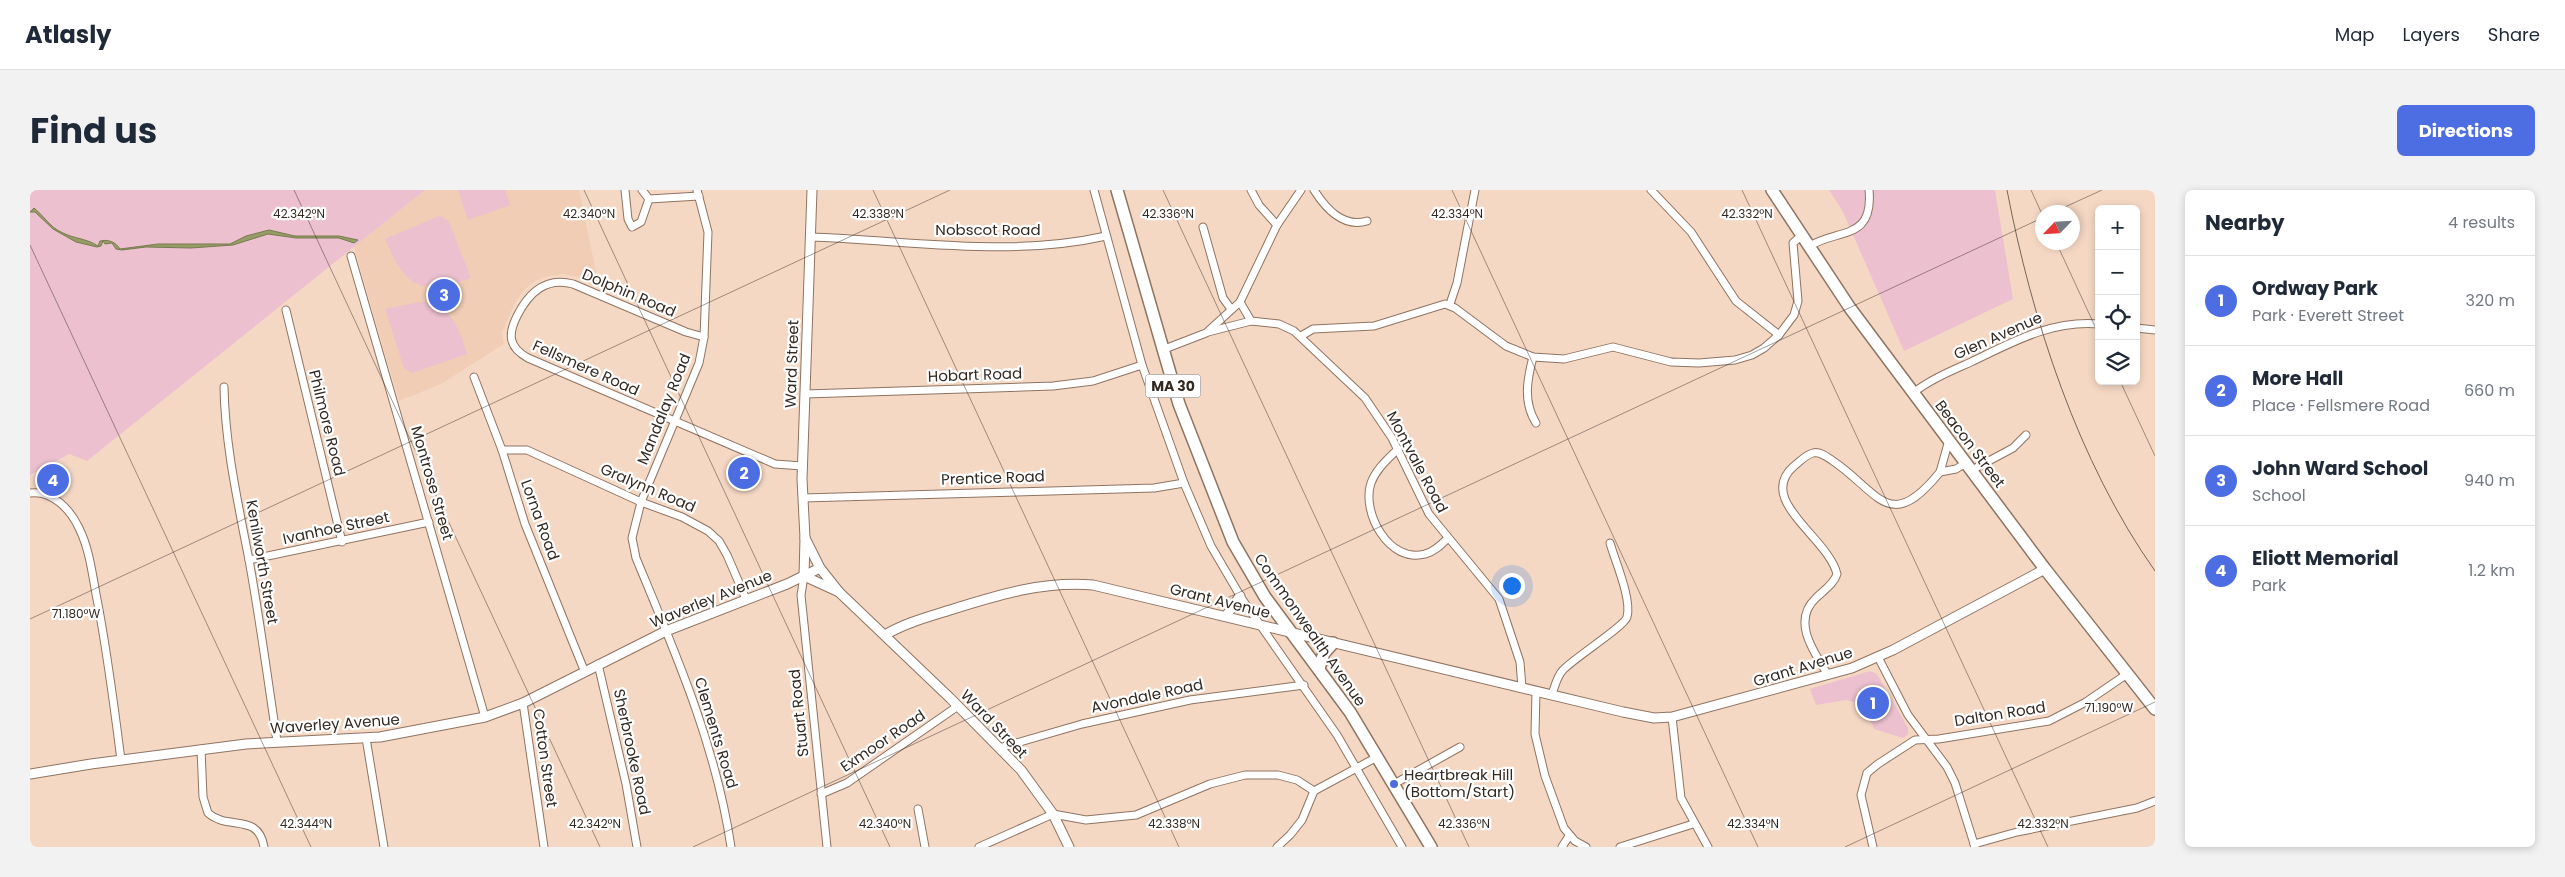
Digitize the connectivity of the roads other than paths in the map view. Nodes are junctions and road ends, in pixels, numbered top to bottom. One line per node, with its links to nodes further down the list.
1 (625, 190): 14 (street)
2 (642, 190): 14 (street)
3 (812, 190): 20 (street, Ward Street)
4 (1094, 190): 18 (street)
5 (1116, 190): 36 (main road, Commonwealth Avenue / MA 30)
6 (1251, 190): 16 (street)
7 (1301, 190): 16 (street)
8 (1314, 190): 15 (street)
9 (1475, 190): 24 (street)
10 (1651, 190): 32 (street)
11 (1772, 190): 19 (main road, Beacon Street)
12 (1869, 190): 21 (street)
13 (698, 193): 14 (street); 35 (street, Mandalay Road)
14 (649, 200)
15 (1367, 221)
16 (1277, 225): 23 (street)
17 (1203, 227): 26 (street)
18 (1106, 236): 20 (street, Nobscot Road); 38 (street)
19 (1801, 236): 21 (main road, Beacon Street); 32 (street)
20 (810, 237): 42 (street, Ward Street)
21 (1808, 247): 41 (main road, Beacon Street)
22 (351, 256): 56 (street, Montrose Street)
23 (1240, 302): 26 (street); 27 (street)
24 (1450, 304): 34 (street); 37 (street)
25 (286, 310): 59 (street, Philmore Road)
26 (1231, 310): 31 (street)
27 (1251, 321): 31 (street, Montvale Road); 34 (street, Montvale Road)
28 (2095, 324): 41 (street, Glen Avenue)
29 (2140, 328): 30 (street)
30 (2155, 330)
31 (1206, 333): 36 (street)
32 (1779, 334): 37 (street)
33 (510, 335): 35 (street, Dolphin Road); 43 (street, Fellsmere Road)
34 (1300, 336): 48 (street, Montvale Road)
35 (704, 337): 43 (street, Mandalay Road)
36 (1162, 351): 71 (main road, Commonwealth Avenue / MA 30)
37 (1533, 358): 44 (street)
38 (1142, 365): 42 (street, Hobart Road); 52 (street)
39 (474, 377): 47 (street, Lorna Road)
40 (224, 387): 61 (street, Kenilworth Street)
41 (1914, 393): 46 (main road, Beacon Street)
42 (805, 394): 49 (street, Ward Street)
43 (676, 422): 49 (street, Fellsmere Road); 55 (street, Mandalay Road)
44 (1536, 423)
45 (2026, 435): 50 (street)
46 (1949, 440): 50 (main road, Beacon Street); 51 (street)
47 (502, 450): 55 (street, Gralynn Road); 77 (street, Lorna Road)
48 (1398, 450): 58 (street, Montvale Road); 58 (street)
49 (802, 466): 54 (street, Ward Street)
50 (1969, 467): 51 (street); 63 (main road, Beacon Street)
51 (1940, 472): 79 (street)
52 (1184, 483): 54 (street, Prentice Road); 66 (street)
53 (30, 493): 96 (street)
54 (803, 498): 57 (street, Ward Street)
55 (641, 502): 67 (street, Gralynn Road); 70 (street, Mandalay Road)
56 (429, 522): 59 (street, Ivanhoe Street); 87 (street, Montrose Street)
57 (805, 538): 62 (street, Ward Street); 64 (street, Ward Street)
58 (1447, 539): 81 (street, Montvale Road)
59 (342, 542): 61 (street, Ivanhoe Street)
60 (1610, 543): 83 (street)
61 (249, 560): 91 (street, Kenilworth Street)
62 (820, 568): 64 (street, Waverley Avenue); 65 (street, Ward Street)
63 (2045, 569): 74 (street, Grant Avenue); 78 (main road, Beacon Street)
64 (804, 576): 65 (street, Ward Street); 67 (street, Waverley Avenue); 101 (street, Stuart Road)
65 (839, 592): 72 (street, Ward Street)
66 (1240, 596): 68 (street); 69 (street)
67 (746, 598): 70 (street, Waverley Avenue)
68 (1226, 616): 69 (street, Grant Avenue); 72 (street, Grant Avenue)
69 (1260, 624): 71 (street, Grant Avenue); 80 (street)
70 (666, 630): 75 (street, Waverley Avenue); 112 (street, Clements Road)
71 (1292, 632): 73 (street, Grant Avenue); 76 (main road, Commonwealth Avenue / MA 30)
72 (885, 635): 85 (street, Ward Street)
73 (1333, 643): 76 (main road); 81 (street, Grant Avenue)
74 (1878, 657): 79 (street, Grant Avenue); 90 (street)
75 (598, 664): 77 (street, Waverley Avenue); 111 (street, Sherbrooke Road)
76 (1319, 668): 95 (main road, Commonwealth Avenue / MA 30)
77 (584, 670): 84 (street, Waverley Avenue)
78 (2127, 674): 86 (main road, Beacon Street); 90 (street, Dalton Road)
79 (1828, 675): 88 (street, Grant Avenue)
80 (1304, 685): 93 (street, Avondale Road); 97 (street)
81 (1522, 688): 82 (street, Grant Avenue)
82 (1536, 691): 83 (street, Grant Avenue); 106 (street)
83 (1552, 694): 88 (street, Grant Avenue)
84 (523, 703): 87 (street, Waverley Avenue); 110 (street, Cotton Street)
85 (958, 706): 93 (street, Ward Street); 101 (street, Exmoor Road)
86 (2155, 709)
87 (485, 717): 89 (street, Waverley Avenue)
88 (1672, 717): 105 (street)
89 (366, 738): 91 (street, Waverley Avenue); 109 (street)
90 (1925, 740): 107 (street); 124 (street, Dalton Road)
91 (277, 741): 94 (street, Waverley Avenue)
92 (1460, 747): 99 (street)
93 (999, 748): 104 (street, Ward Street)
94 (201, 749): 96 (street, Waverley Avenue); 108 (street)
95 (1377, 757): 97 (street); 99 (main road, Commonwealth Avenue / MA 30)
96 (121, 760): 98 (street, Waverley Avenue)
97 (1357, 768): 100 (street); 118 (street)
98 (30, 774)
99 (1394, 784): 119 (main road, Commonwealth Avenue / MA 30)
100 (1314, 790): 104 (street); 117 (street)
101 (821, 794): 113 (street, Stuart Road)
102 (2155, 801): 107 (street)
103 (918, 808): 114 (street)
104 (1053, 814): 115 (street); 116 (street, Ward Street)
105 (1693, 824): 122 (street); 123 (street)
106 (1569, 836): 120 (street); 121 (street)
107 (1974, 845)
108 (264, 847)
109 (384, 847)
110 (544, 847)
111 (636, 847)
112 (731, 847)
113 (827, 847)
114 (926, 847)
115 (979, 847)
116 (1070, 847)
117 (1277, 847)
118 (1402, 847)
119 (1431, 847)
120 (1562, 847)
121 (1586, 847)
122 (1620, 847)
123 (1708, 847)
124 (1873, 847)

